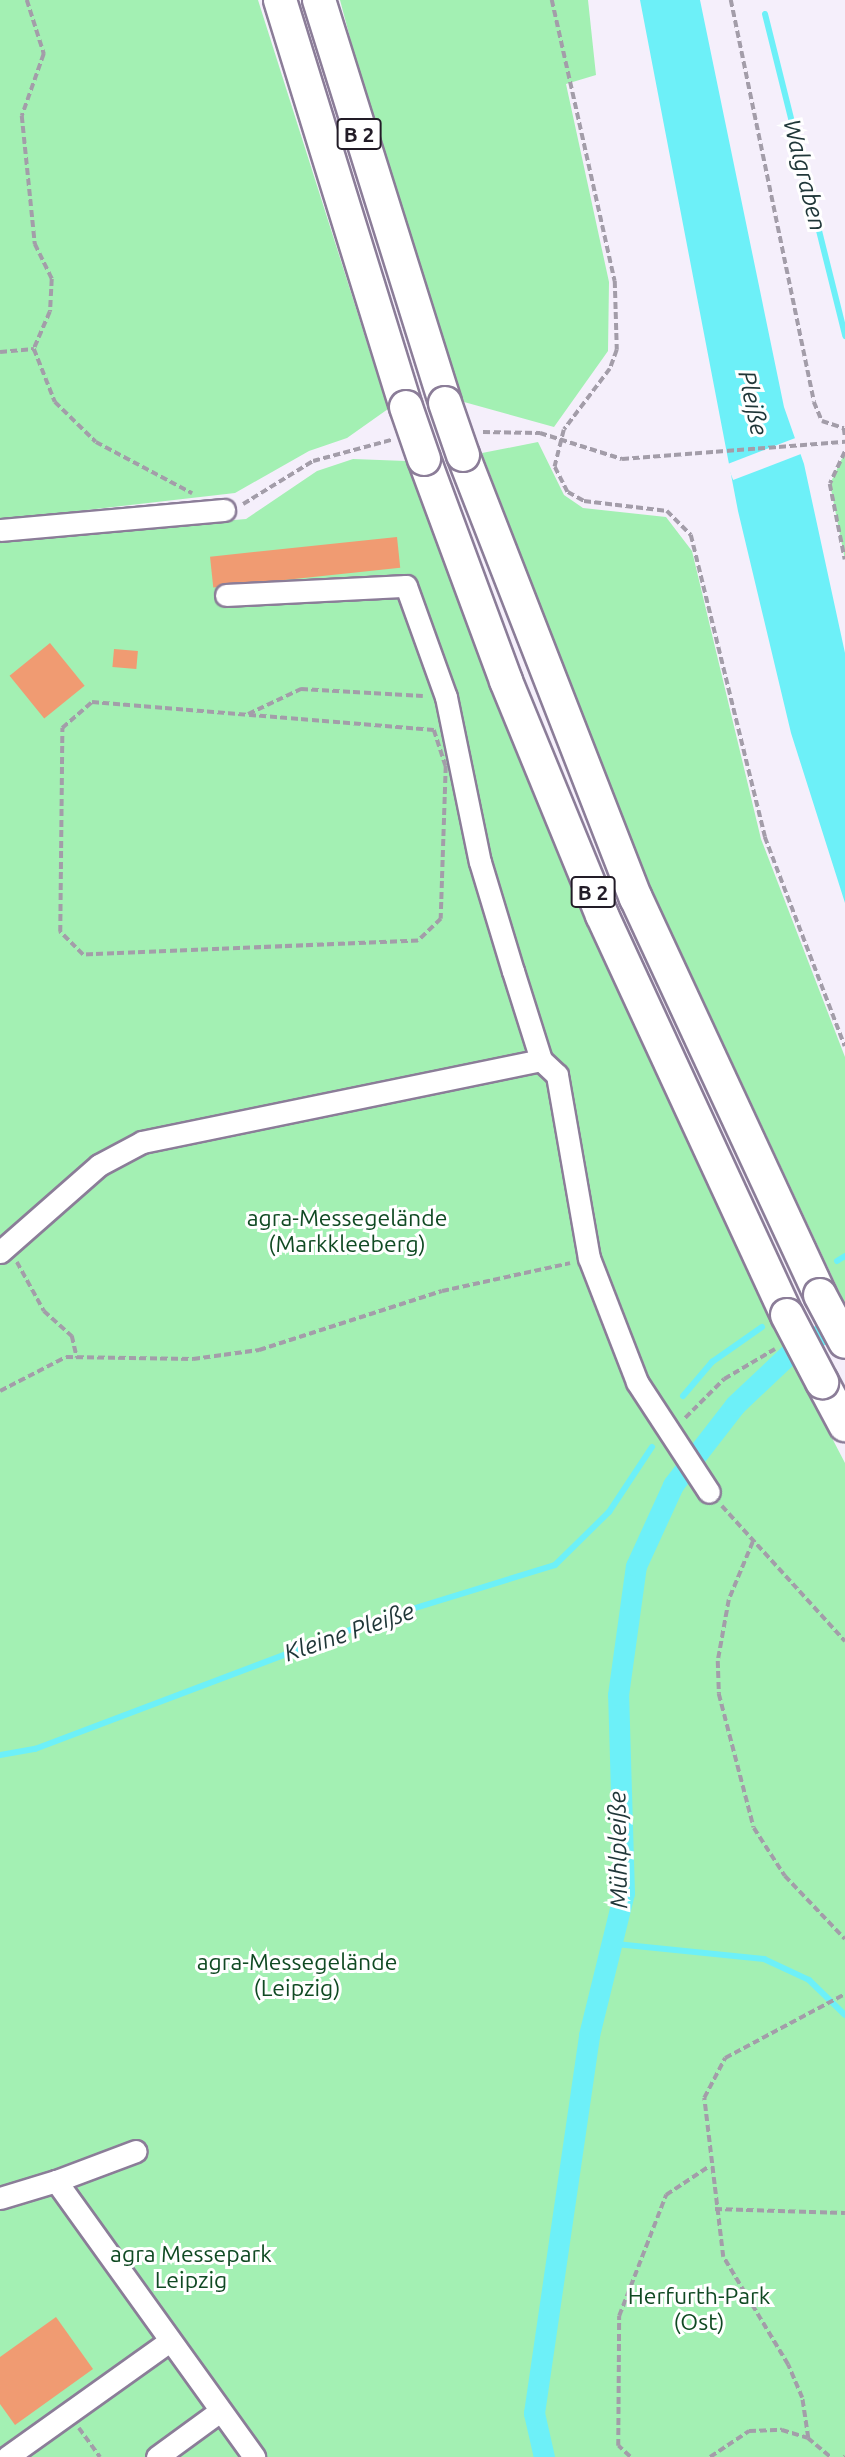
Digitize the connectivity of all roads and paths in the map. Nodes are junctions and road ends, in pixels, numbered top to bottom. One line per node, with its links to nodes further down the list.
1 (27, 0): 6 (path)
2 (280, 0): 26 (highway, B 2, bridge)
3 (319, 0): 22 (highway, B 2, bridge)
4 (552, 0): 18 (path)
5 (731, 0): 8 (path)
6 (34, 349): 7 (path); 12 (path)
7 (0, 352)
8 (845, 436)
9 (845, 442): 11 (path)
10 (845, 452): 14 (path)
11 (688, 453)
12 (224, 510): 13 (lane)
13 (0, 530)
14 (845, 560)
15 (226, 594): 16 (lane)
16 (446, 697): 17 (path); 19 (lane)
17 (248, 715): 17 (path)
18 (845, 1046)
19 (541, 1060): 20 (lane); 21 (lane)
20 (3, 1245): 24 (path)
21 (589, 1258): 24 (path); 27 (lane)
22 (845, 1342)
23 (781, 1347): 27 (path)
24 (77, 1357): 25 (path)
25 (0, 1391)
26 (845, 1425)
27 (668, 1438): 28 (lane)
28 (705, 1487): 29 (path)
29 (754, 1542): 30 (path); 31 (path)
30 (845, 1641)
31 (845, 1939)
32 (845, 1994): 34 (path)
33 (136, 2151): 35 (lane)
34 (708, 2167): 37 (path); 47 (path)
35 (56, 2181): 36 (lane); 39 (lane)
36 (0, 2198)
37 (715, 2209): 38 (path); 42 (path)
38 (845, 2213)
39 (168, 2342): 40 (lane); 41 (lane)
40 (220, 2411): 45 (lane); 46 (lane)
41 (68, 2412): 43 (lane); 44 (path)
42 (808, 2438): 48 (path); 49 (path)
43 (7, 2457)
44 (100, 2457)
45 (157, 2457)
46 (254, 2457)
47 (630, 2457)
48 (709, 2457)
49 (831, 2457)

